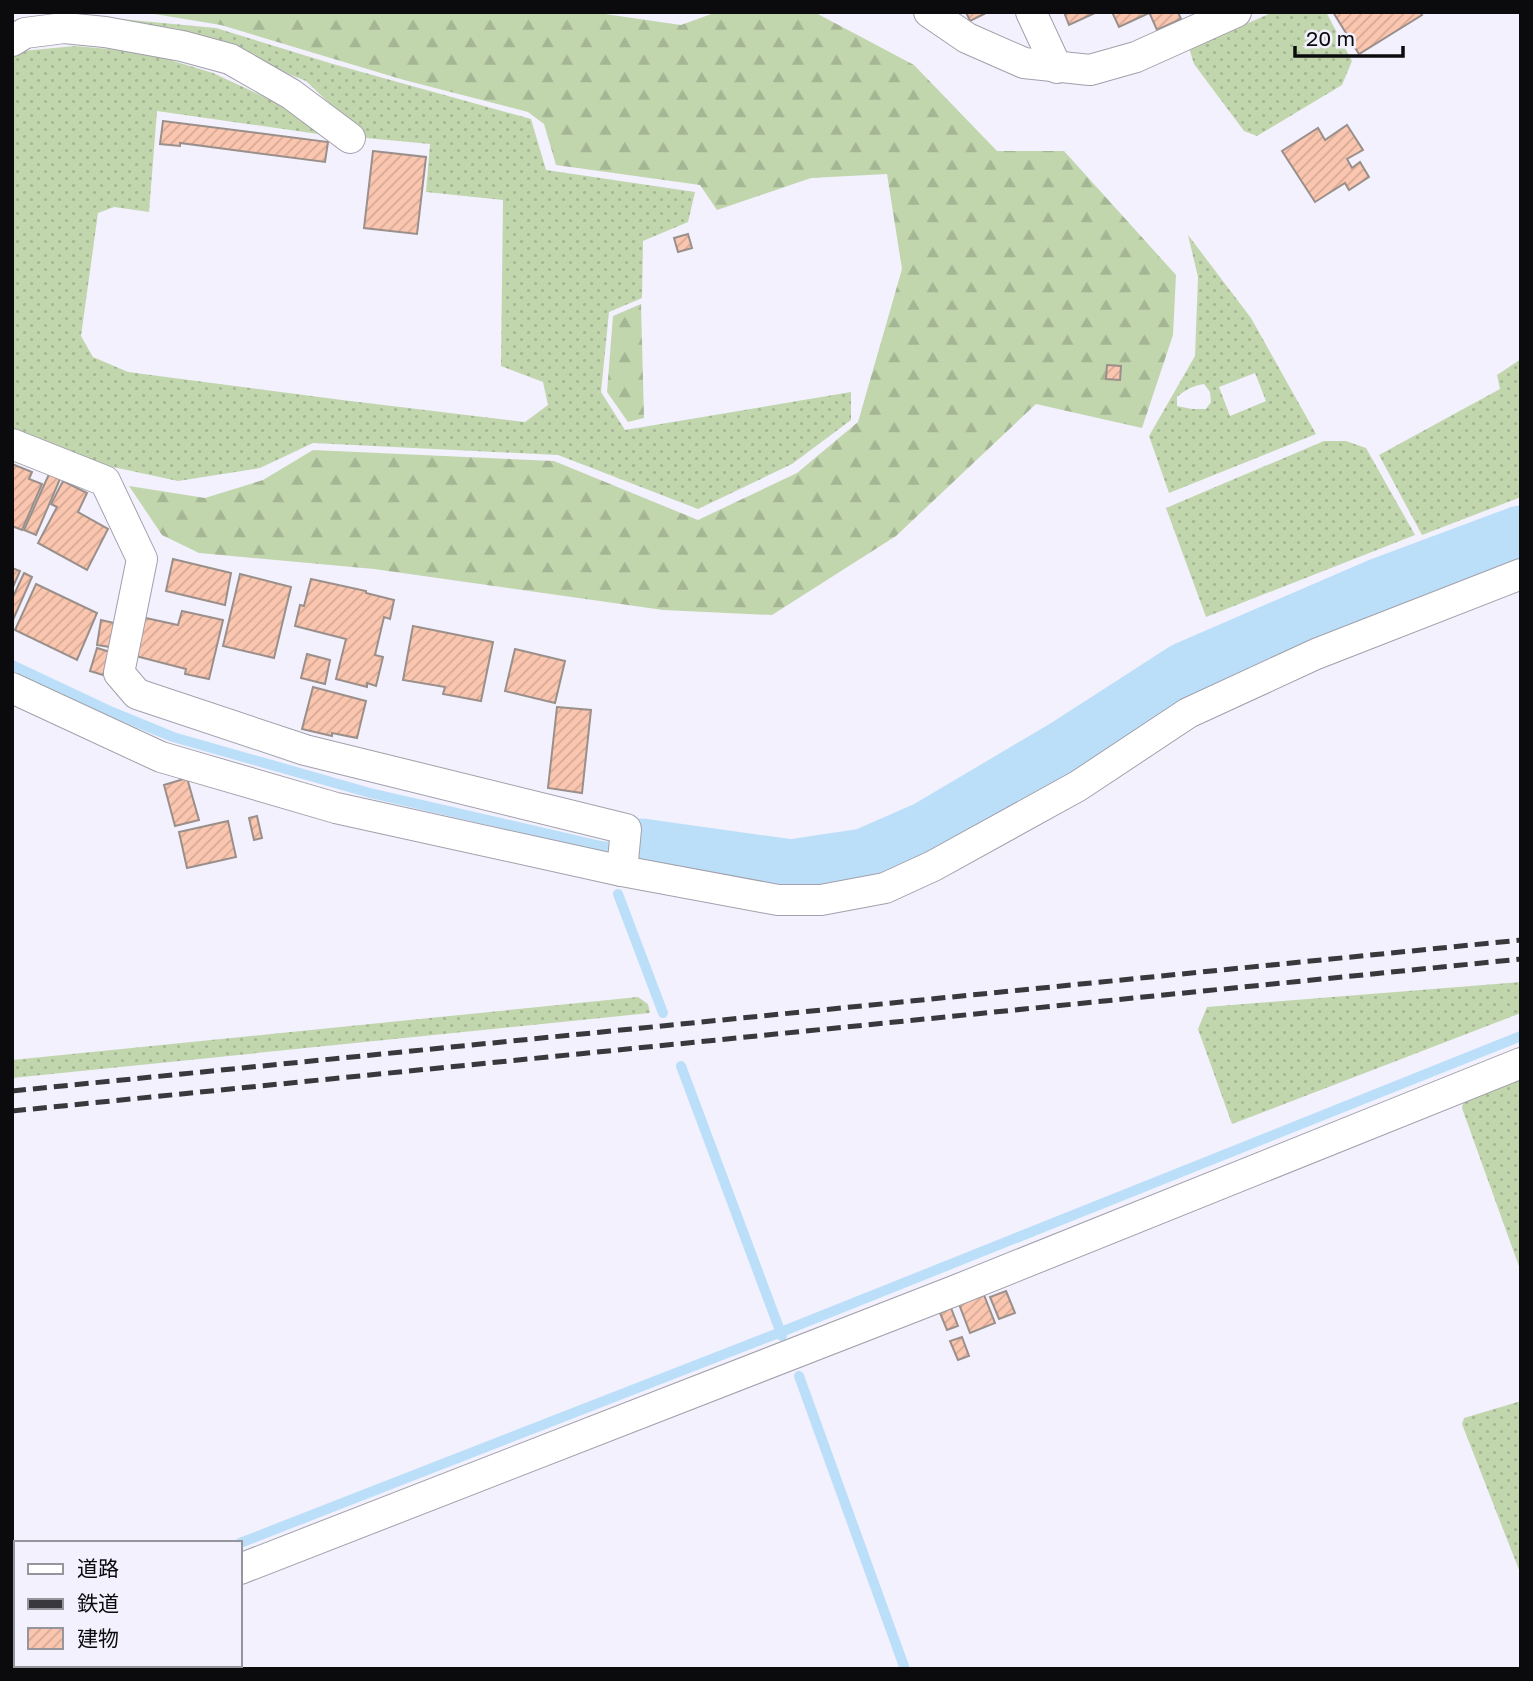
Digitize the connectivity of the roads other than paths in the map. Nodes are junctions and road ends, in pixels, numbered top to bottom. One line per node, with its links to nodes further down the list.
1 (929, 12): 5 (street)
2 (1031, 12): 5 (street)
3 (1236, 12): 5 (street)
4 (12, 41): 6 (street)
5 (1056, 68)
6 (350, 138)
7 (12, 444): 10 (street)
8 (1521, 573): 10 (street)
9 (12, 688): 10 (street)
10 (624, 855)
11 (1521, 1063): 12 (street)
12 (242, 1568)

